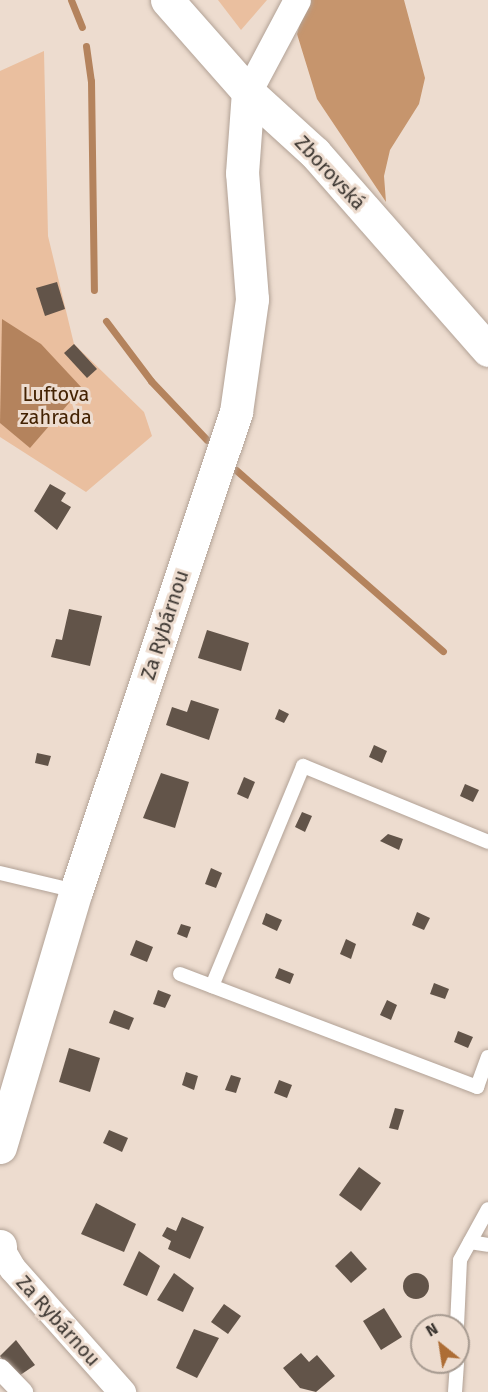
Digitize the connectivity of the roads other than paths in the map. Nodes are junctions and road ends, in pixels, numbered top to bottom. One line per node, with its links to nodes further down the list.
1 (167, 0): 3 (street, Zborovská)
2 (297, 0): 3 (street)
3 (248, 92): 4 (street, Zborovská); 7 (street, Za Rybárnou)
4 (488, 350)
5 (488, 842): 9 (lane)
6 (0, 873): 7 (lane)
7 (76, 891): 11 (street, Za Rybárnou)
8 (180, 974): 9 (lane)
9 (212, 986): 10 (lane)
10 (488, 1057)
11 (0, 1147)
12 (488, 1209): 13 (lane)
13 (470, 1242): 14 (lane); 16 (lane)
14 (488, 1245)
15 (0, 1248): 20 (street, Za Rybárnou)
16 (458, 1314)
17 (0, 1369): 19 (street)
18 (456, 1374): 21 (lane)
19 (22, 1392)
20 (122, 1392)
21 (455, 1392)

